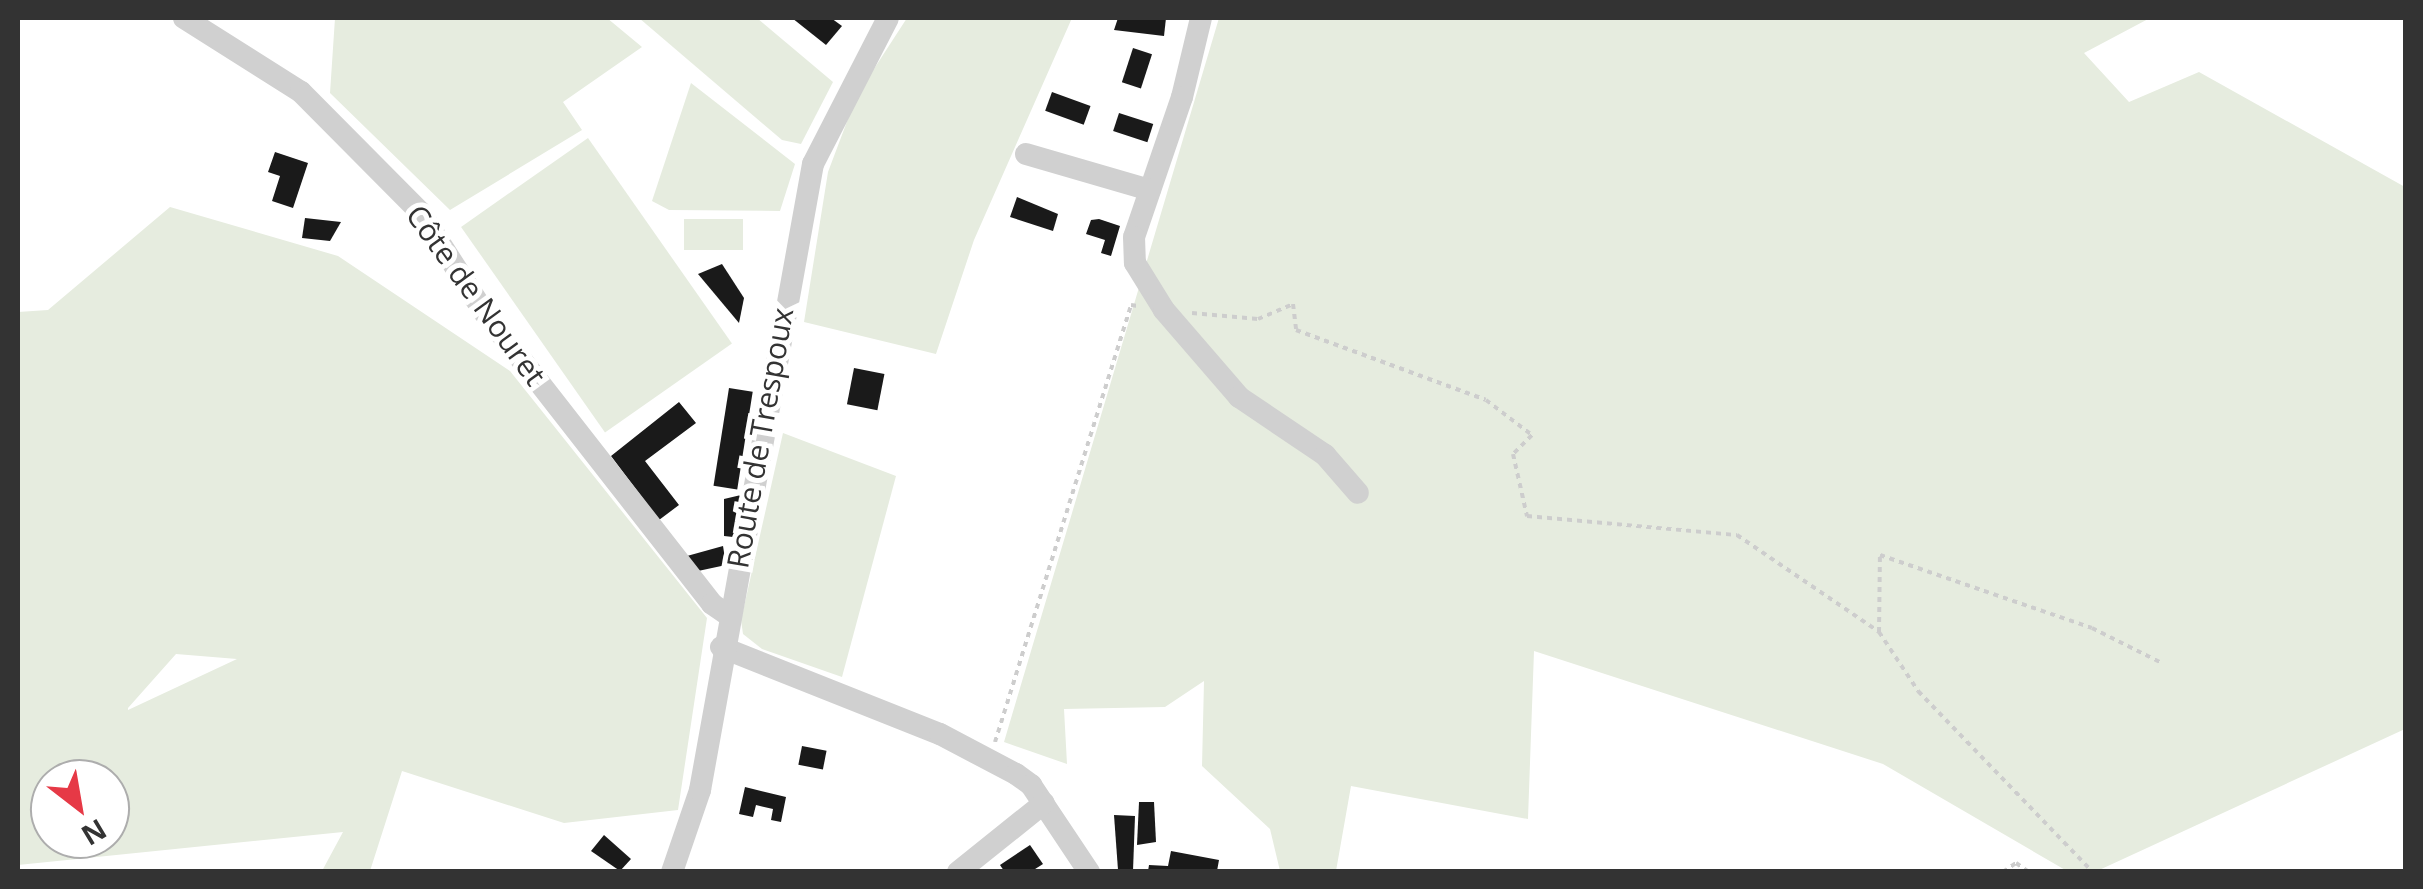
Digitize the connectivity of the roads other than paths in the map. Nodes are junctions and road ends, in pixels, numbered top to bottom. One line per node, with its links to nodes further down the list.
1 (184, 18): 7 (street, Côte de Nouret)
2 (888, 18): 7 (street, Route de Trespoux)
3 (1201, 18): 5 (street)
4 (1026, 154): 5 (street)
5 (1150, 190): 6 (street)
6 (1358, 493)
7 (727, 614): 8 (street, Route de Trespoux)
8 (721, 647): 9 (street); 10 (street, Route de Trespoux)
9 (1044, 803): 11 (street); 12 (street)
10 (672, 872)
11 (958, 872)
12 (1089, 872)

